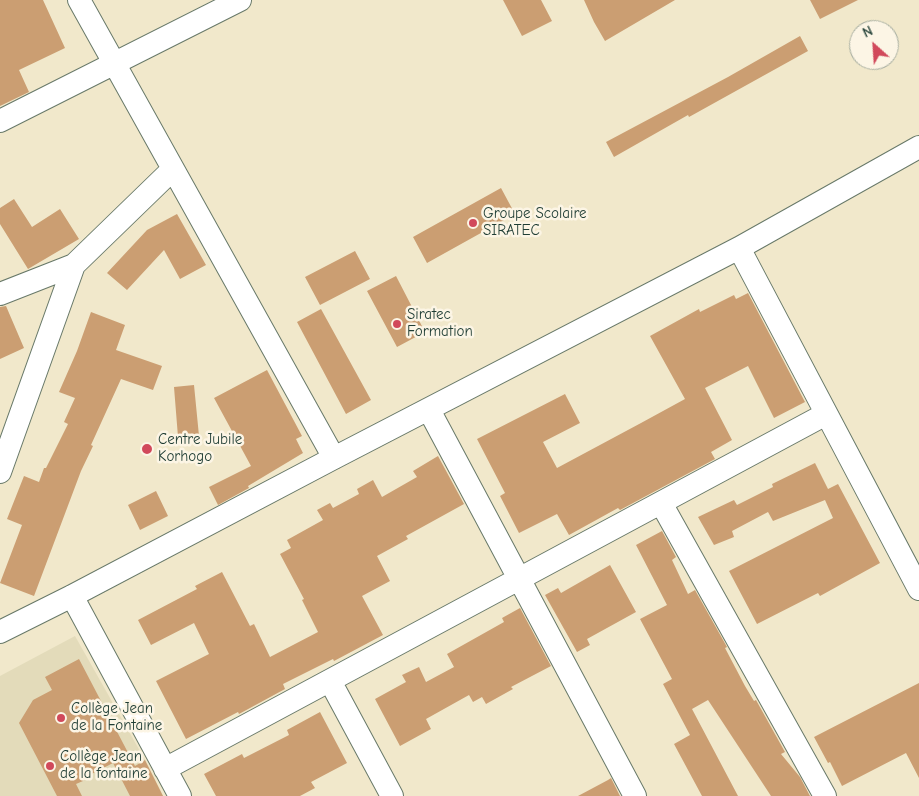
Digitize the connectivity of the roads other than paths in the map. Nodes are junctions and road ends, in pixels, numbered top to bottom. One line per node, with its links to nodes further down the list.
1 (79, 0): 3 (street)
2 (240, 0): 3 (street)
3 (114, 63): 4 (street); 6 (street)
4 (0, 121)
5 (919, 147): 7 (street)
6 (173, 169): 8 (street); 12 (street)
7 (739, 248): 10 (street); 11 (street)
8 (74, 265): 9 (street); 13 (street)
9 (0, 294)
10 (429, 410): 12 (street); 15 (street)
11 (826, 414): 14 (street); 16 (street)
12 (334, 458): 17 (street)
13 (0, 472)
14 (661, 503): 15 (street); 24 (street)
15 (519, 579): 19 (street); 23 (street)
16 (919, 588)
17 (72, 596): 18 (street); 20 (street)
18 (0, 632)
19 (330, 681): 20 (street); 22 (street)
20 (166, 769): 21 (street)
21 (180, 796)
22 (392, 796)
23 (635, 796)
24 (825, 796)

